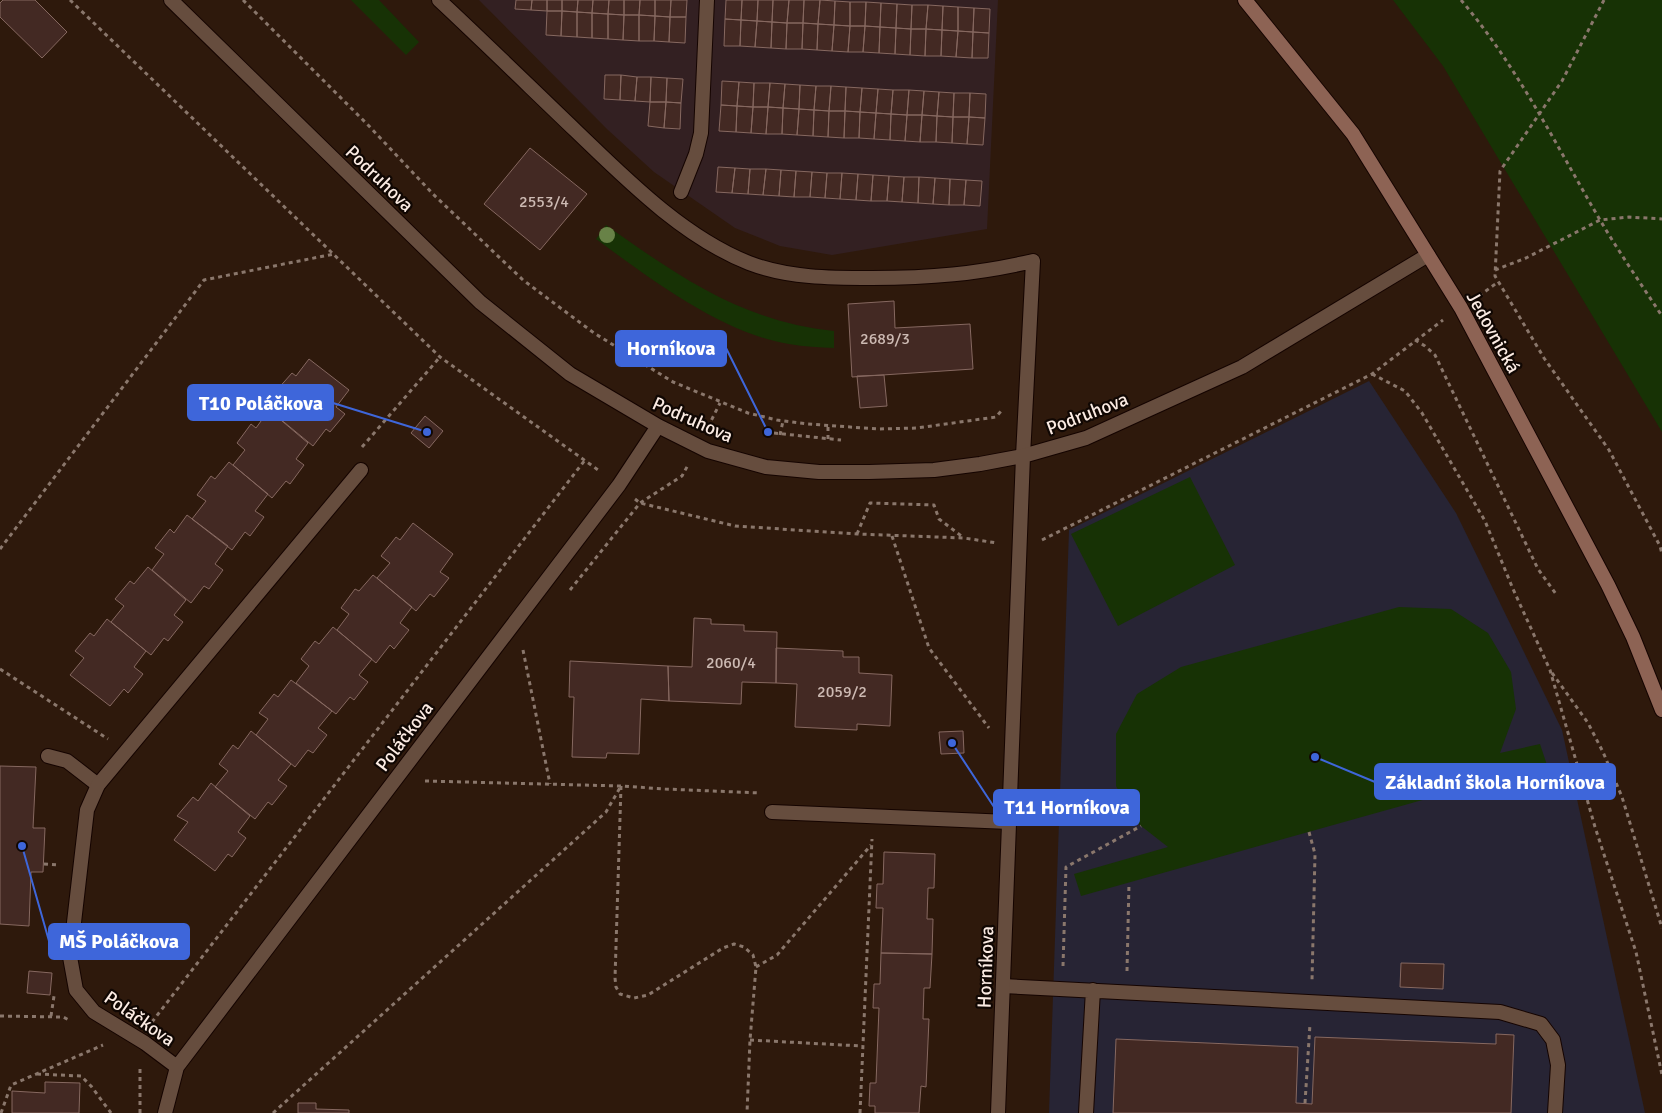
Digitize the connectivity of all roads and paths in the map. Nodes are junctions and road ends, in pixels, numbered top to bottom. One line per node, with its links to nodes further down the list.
1 (70, 0): 13 (path)
2 (171, 0): 24 (street, Podruhova)
3 (243, 0): 22 (path)
4 (439, 0): 29 (street, Horníkova)
5 (706, 0): 10 (street)
6 (1246, 0): 14 (main road, Jedovnická)
7 (1461, 0): 9 (path)
8 (1604, 0): 9 (path)
9 (1540, 114): 12 (path); 15 (path)
10 (681, 192)
11 (1662, 219): 12 (path)
12 (1600, 220): 15 (path); 18 (path)
13 (335, 254): 30 (path); 37 (path)
14 (1428, 255): 17 (main road, Jedovnická); 29 (street, Podruhova)
15 (1495, 270): 16 (path)
16 (1498, 282): 17 (path); 38 (path)
17 (1461, 308): 19 (path); 43 (main road, Jedovnická)
18 (1662, 316)
19 (1415, 340): 20 (path); 39 (path)
20 (1372, 374): 36 (path); 42 (path)
21 (1005, 401): 23 (path)
22 (783, 421): 23 (path); 26 (path)
23 (828, 425): 27 (path)
24 (658, 426): 29 (street, Podruhova); 32 (street, Poláčkova)
25 (774, 434): 26 (path)
26 (780, 435): 27 (path)
27 (828, 439): 28 (path)
28 (841, 440)
29 (1023, 456): 36 (street, Horníkova)
30 (586, 460): 32 (path); 70 (path)
31 (362, 470): 45 (street, Poláčkova)
32 (618, 485): 33 (path); 72 (street, Poláčkova)
33 (857, 534): 34 (path); 35 (path)
34 (892, 535): 35 (path); 44 (path)
35 (964, 538): 36 (path)
36 (1019, 546): 54 (street, Horníkova)
37 (0, 549)
38 (1662, 554)
39 (1556, 594)
40 (523, 650): 48 (path)
41 (0, 669): 45 (path)
42 (1550, 670): 60 (path); 74 (path)
43 (1662, 710)
44 (994, 735)
45 (128, 751): 49 (street, Poláčkova)
46 (48, 756): 49 (street)
47 (425, 781): 48 (path)
48 (550, 784): 50 (path)
49 (98, 785): 70 (street, Poláčkova)
50 (621, 786): 51 (path); 61 (path); 79 (path)
51 (767, 793)
52 (772, 812): 53 (street)
53 (872, 817): 54 (street); 57 (path)
54 (1009, 822): 62 (street, Horníkova)
55 (1141, 826): 63 (path)
56 (1309, 832): 58 (path)
57 (872, 845): 61 (path); 71 (path)
58 (1315, 854)
59 (1129, 883): 65 (path)
60 (1662, 928)
61 (756, 967): 69 (path)
62 (1003, 986): 63 (street); 82 (street, Horníkova)
63 (1062, 989): 64 (street)
64 (1093, 990): 65 (street); 83 (street)
65 (1126, 992): 84 (street)
66 (0, 1016): 67 (path)
67 (78, 1026)
68 (101, 1038): 73 (path)
69 (750, 1040): 71 (path); 80 (path)
70 (145, 1043): 72 (street, Poláčkova); 77 (path)
71 (862, 1046): 81 (path)
72 (177, 1067): 78 (street, Poláčkova)
73 (37, 1074): 75 (path); 76 (path)
74 (1662, 1075)
75 (1, 1113)
76 (111, 1113)
77 (140, 1113)
78 (165, 1113)
79 (273, 1113)
80 (747, 1113)
81 (860, 1113)
82 (998, 1113)
83 (1086, 1113)
84 (1555, 1113)

